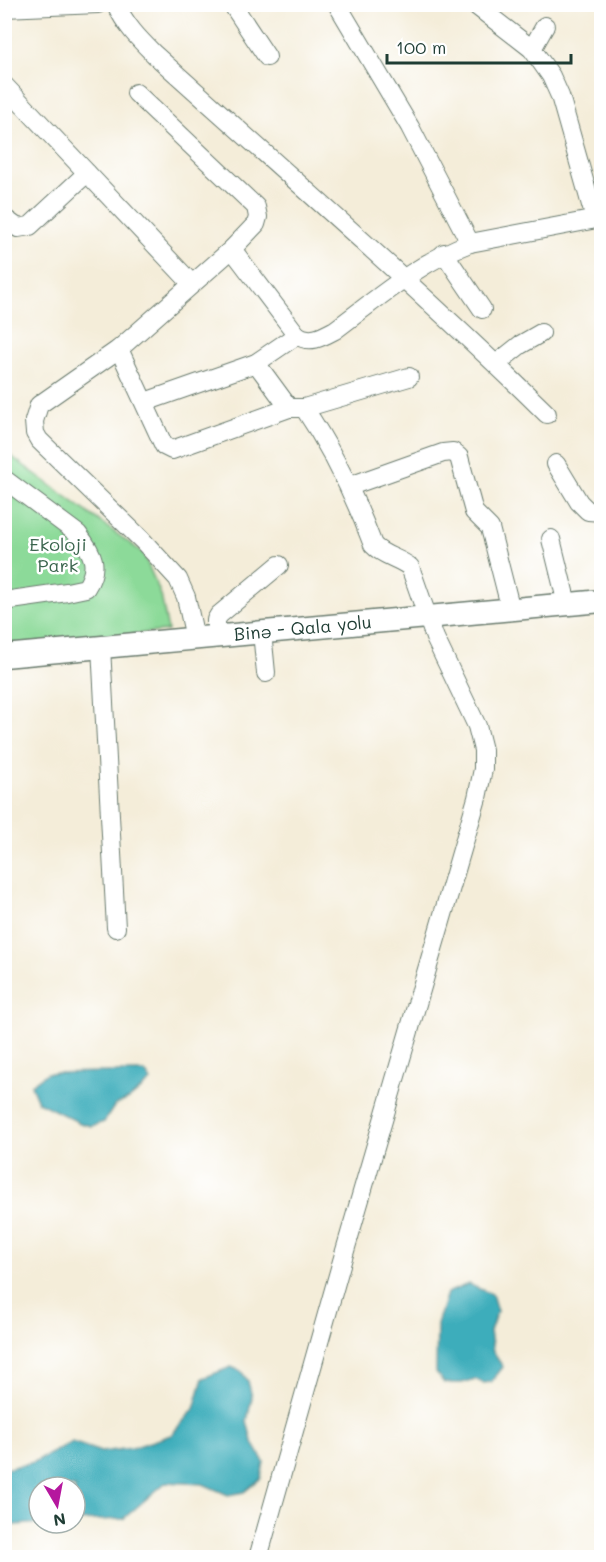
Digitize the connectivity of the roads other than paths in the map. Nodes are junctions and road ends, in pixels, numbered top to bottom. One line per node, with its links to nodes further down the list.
1 (98, 4): 6 (street)
2 (116, 4): 18 (street)
3 (232, 4): 9 (street)
4 (337, 4): 15 (street)
5 (474, 4): 8 (street)
6 (4, 8)
7 (545, 26): 8 (street)
8 (532, 49): 14 (street)
9 (267, 57)
10 (4, 85): 12 (street)
11 (136, 93): 16 (street)
12 (87, 173): 13 (street); 19 (street)
13 (4, 218)
14 (598, 218): 15 (street)
15 (470, 243): 17 (street)
16 (232, 249): 19 (street); 22 (street)
17 (444, 253): 18 (street); 20 (street)
18 (404, 279): 22 (street); 25 (street)
19 (192, 284): 23 (street)
20 (482, 309)
21 (541, 333): 25 (street)
22 (297, 335): 24 (street)
23 (119, 349): 27 (street); 42 (street)
24 (256, 363): 27 (street); 28 (street)
25 (496, 364): 29 (street)
26 (409, 377): 28 (street)
27 (145, 402): 28 (street)
28 (296, 408): 32 (street)
29 (547, 414)
30 (556, 464): 33 (street)
31 (4, 478): 36 (street)
32 (350, 486): 39 (street); 40 (street)
33 (602, 512)
34 (550, 539): 38 (street)
35 (279, 565): 42 (street)
36 (4, 601)
37 (602, 602): 38 (main road, Binə - Qala yolu)
38 (567, 604): 39 (main road, Binə - Qala yolu)
39 (511, 609): 40 (main road, Binə - Qala yolu)
40 (428, 617): 41 (main road, Binə - Qala yolu); 47 (street)
41 (262, 632): 42 (main road, Binə - Qala yolu); 45 (street)
42 (205, 637): 43 (main road, Binə - Qala yolu)
43 (101, 647): 44 (main road, Binə - Qala yolu); 46 (street)
44 (4, 656)
45 (266, 673)
46 (116, 928)
47 (258, 1557)

